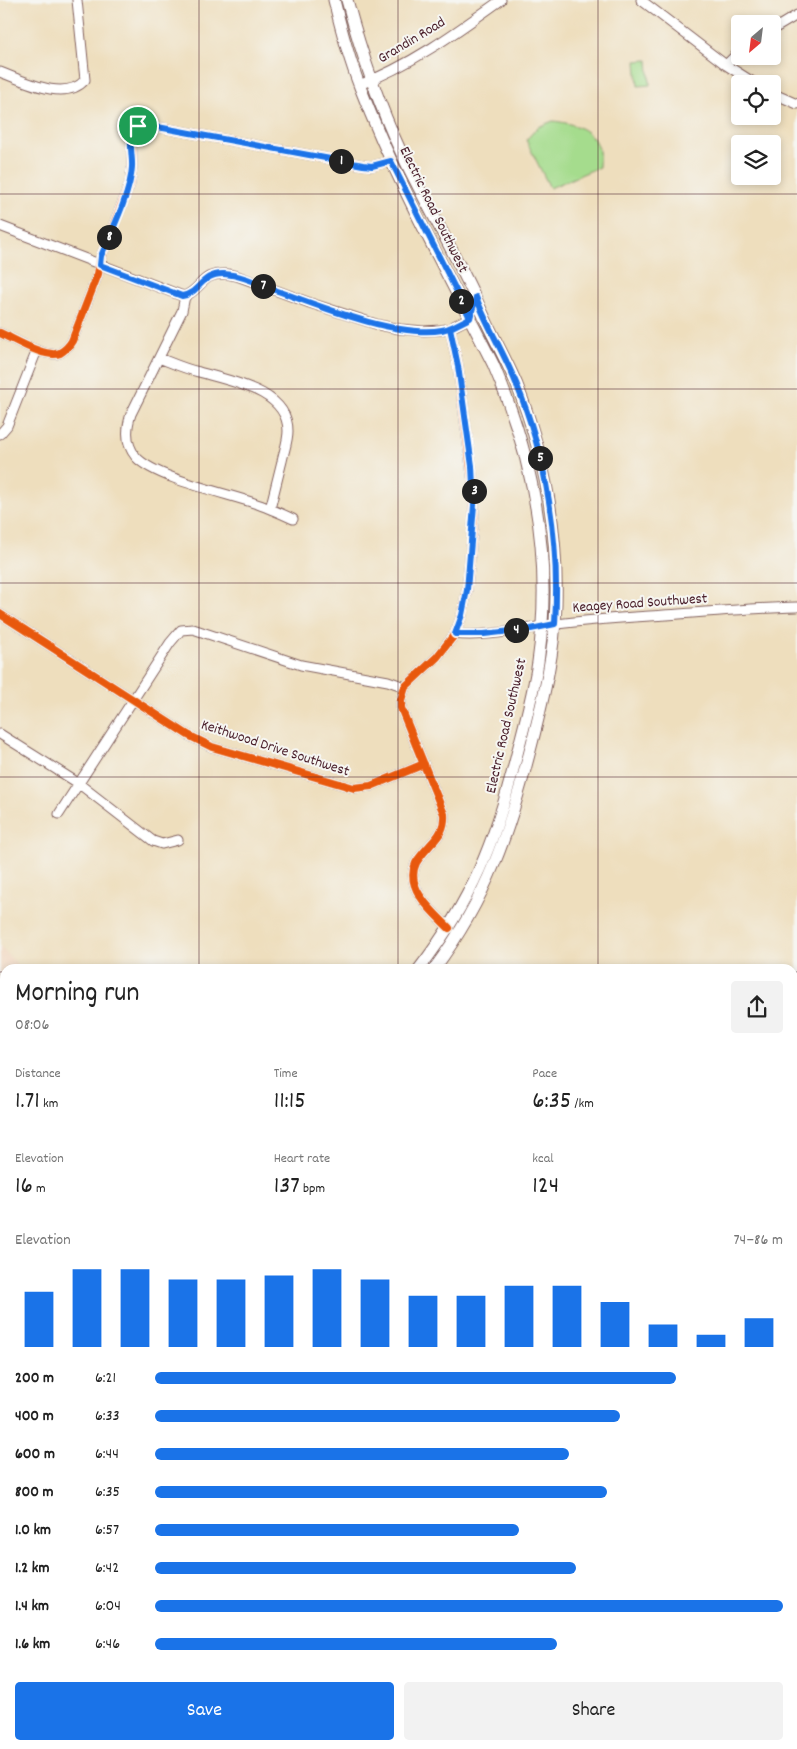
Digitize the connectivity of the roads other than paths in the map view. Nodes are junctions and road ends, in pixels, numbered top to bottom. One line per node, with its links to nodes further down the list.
1 (77, 0): 10 (street)
2 (334, 0): 13 (main road, Electric Road Southwest)
3 (347, 0): 12 (main road, Electric Road Southwest)
4 (641, 0): 9 (street)
5 (495, 2): 12 (street, Grandin Road)
6 (797, 15): 7 (street)
7 (781, 25)
8 (731, 60): 9 (street)
9 (726, 65): 11 (street)
10 (0, 72)
11 (742, 75)
12 (372, 80): 13 (street, Grandin Road); 20 (main road, Electric Road Southwest)
13 (359, 85): 16 (main road, Electric Road Southwest)
14 (781, 97): 15 (street)
15 (797, 104)
16 (391, 161): 18 (street); 21 (main road, Electric Road Southwest)
17 (0, 226): 18 (street)
18 (100, 265): 19 (street); 24 (street)
19 (185, 296): 22 (street); 25 (street)
20 (476, 297): 21 (street); 31 (main road, Electric Road Southwest)
21 (470, 318): 22 (street); 32 (main road, Electric Road Southwest)
22 (450, 328): 33 (street)
23 (0, 333): 24 (street)
24 (37, 350): 26 (street)
25 (159, 358): 27 (street); 27 (street)
26 (0, 434)
27 (270, 509): 28 (street)
28 (293, 519)
29 (797, 607): 31 (street, Keagey Road Southwest)
30 (0, 614): 35 (street, Keithwood Drive Southwest)
31 (555, 624): 32 (street, Keagey Road Southwest); 43 (main road, Electric Road Southwest)
32 (542, 627): 33 (street, Keagey Road Southwest); 41 (main road, Electric Road Southwest)
33 (455, 634): 34 (street)
34 (406, 687): 35 (street); 37 (street)
35 (132, 699): 37 (street, Keithwood Drive Southwest); 38 (street)
36 (0, 734): 38 (street)
37 (424, 764): 41 (street)
38 (78, 783): 39 (street); 40 (street)
39 (59, 814)
40 (178, 840)
41 (449, 928): 42 (main road, Electric Road Southwest)
42 (423, 964)
43 (437, 964)

